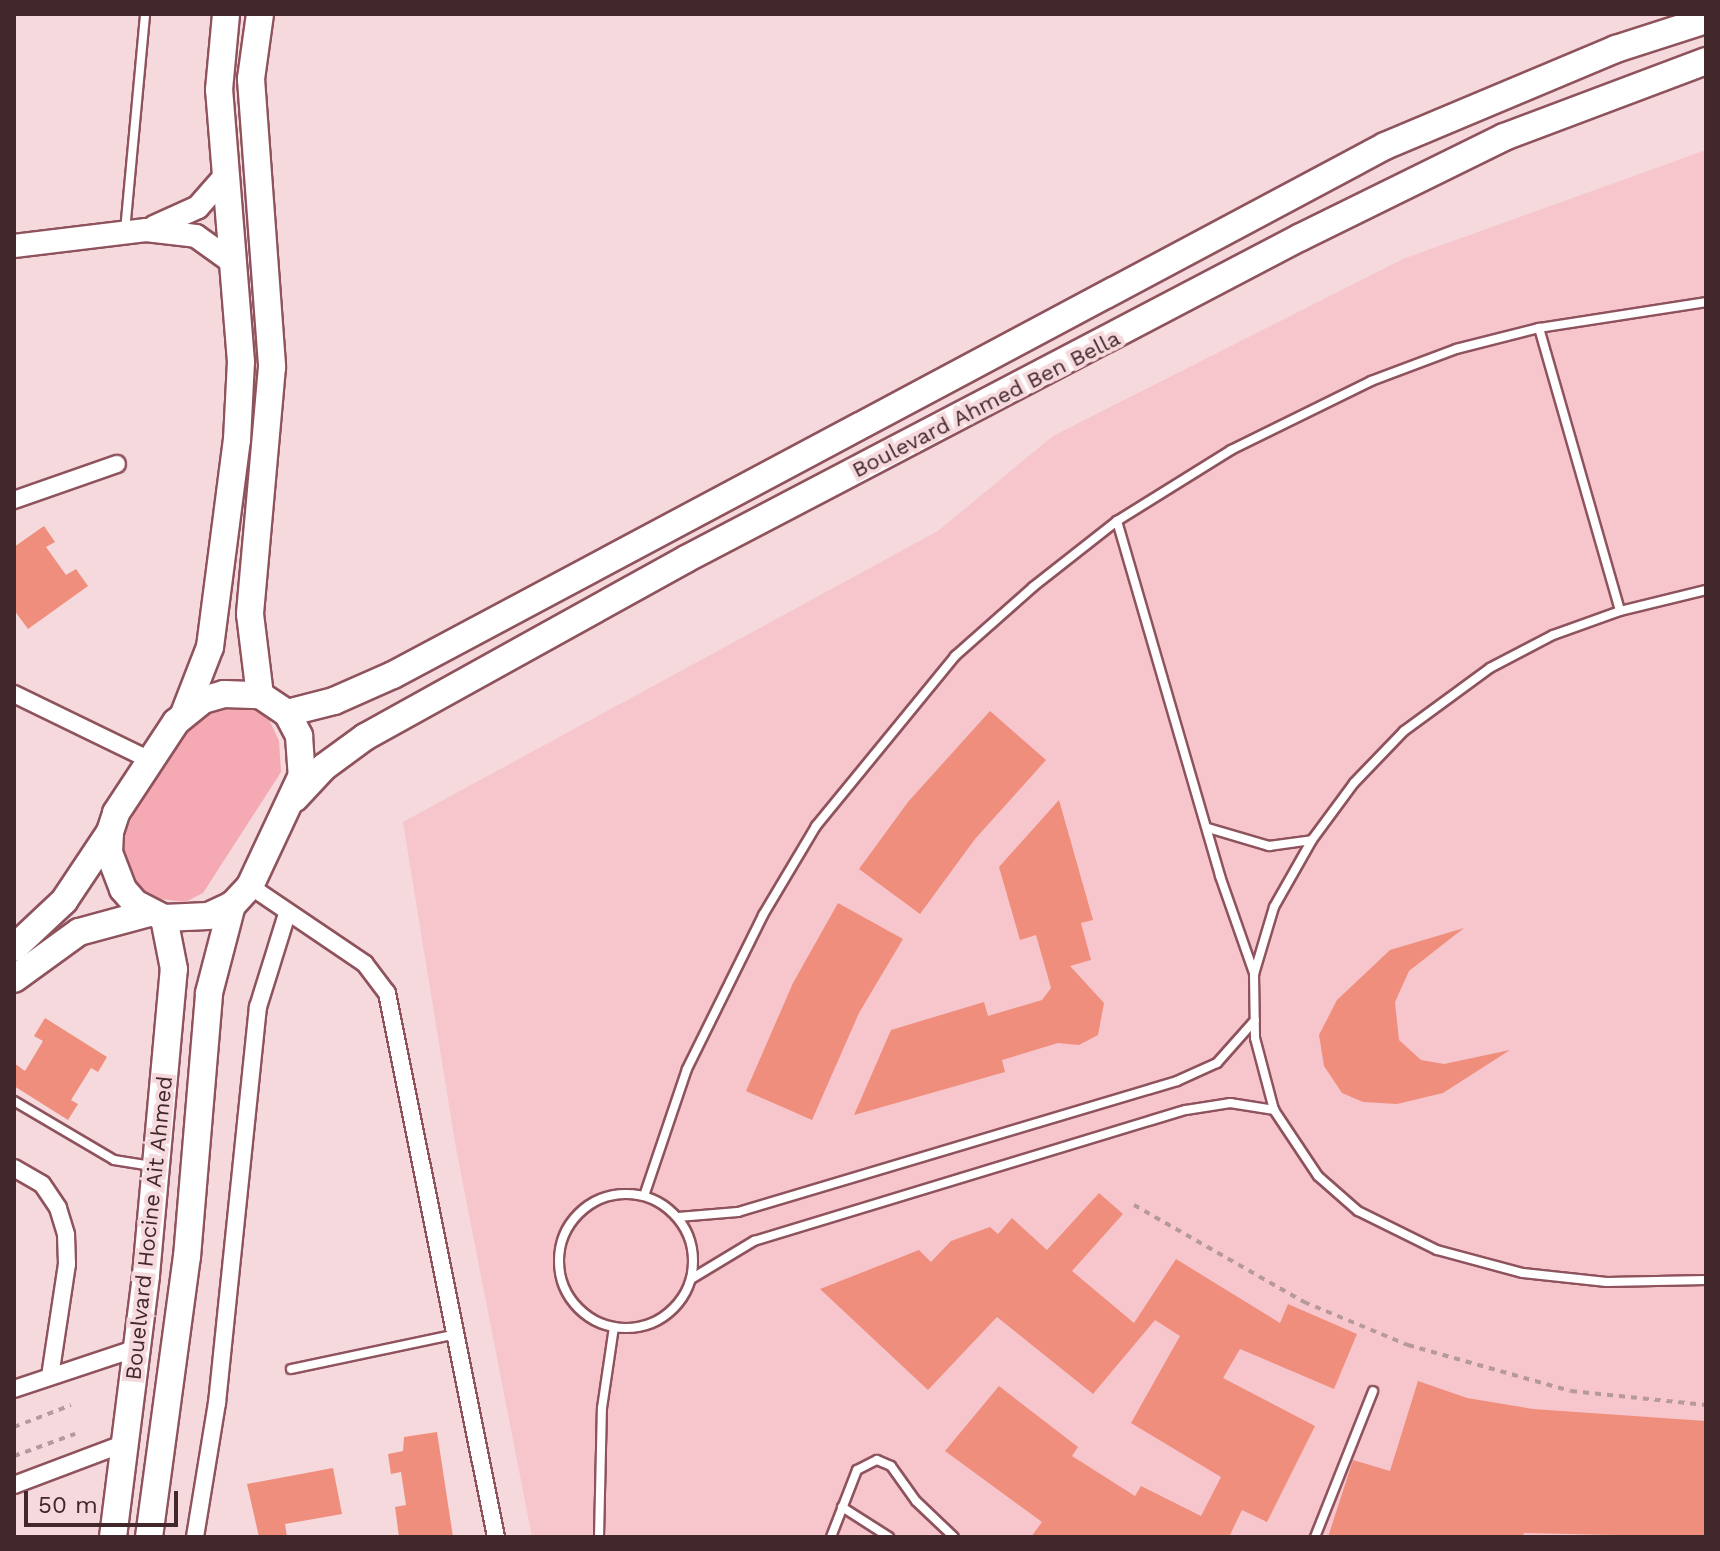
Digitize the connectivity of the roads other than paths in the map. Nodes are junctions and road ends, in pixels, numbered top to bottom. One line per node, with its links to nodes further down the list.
1 (145, 14): 7 (lane)
2 (226, 14): 6 (main road)
3 (260, 14): 18 (main road)
4 (1706, 20): 19 (main road, Boulevard Ahmed Ben Bella)
5 (1706, 61): 22 (main road, Boulevard Ahmed Ben Bella)
6 (226, 175): 7 (street); 9 (main road)
7 (135, 231): 8 (street); 9 (street)
8 (14, 246)
9 (235, 264): 20 (main road)
10 (1706, 302): 11 (lane)
11 (1539, 328): 14 (lane); 16 (lane)
12 (117, 464): 13 (street)
13 (14, 500)
14 (1117, 521): 23 (lane); 37 (lane)
15 (1706, 590): 16 (lane)
16 (1620, 611): 25 (lane)
17 (14, 694): 21 (street)
18 (260, 695): 19 (main road); 20 (main road)
19 (287, 713): 22 (main road)
20 (184, 714): 21 (main road)
21 (150, 760): 24 (main road)
22 (295, 798): 26 (main road)
23 (1208, 828): 25 (lane); 30 (lane)
24 (110, 832): 28 (main road); 29 (main road)
25 (1312, 840): 30 (lane)
26 (241, 895): 27 (street); 28 (main road); 52 (main road)
27 (287, 914): 42 (street); 53 (street)
28 (156, 916): 31 (main road); 35 (main road, Bouelvard Hocine Ait Ahmed)
29 (14, 948)
30 (1254, 974): 32 (lane)
31 (14, 979)
32 (1256, 1019): 34 (lane); 38 (lane)
33 (14, 1101): 35 (lane)
34 (1274, 1110): 39 (lane); 40 (lane)
35 (156, 1166): 43 (main road, Bouelvard Hocine Ait Ahmed)
36 (14, 1168): 45 (street)
37 (644, 1196): 38 (lane); 41 (lane)
38 (678, 1217): 39 (lane)
39 (691, 1279): 41 (lane)
40 (1706, 1280)
41 (614, 1327): 55 (lane)
42 (453, 1335): 44 (lane); 54 (street)
43 (137, 1348): 45 (street); 48 (main road, Bouelvard Hocine Ait Ahmed)
44 (291, 1369)
45 (50, 1376): 46 (street)
46 (14, 1389)
47 (1373, 1391): 59 (lane)
48 (125, 1443): 49 (street); 51 (main road, Bouelvard Hocine Ait Ahmed)
49 (14, 1485)
50 (842, 1507): 56 (lane); 57 (lane); 58 (lane)
51 (113, 1537)
52 (149, 1537)
53 (195, 1537)
54 (496, 1537)
55 (599, 1537)
56 (831, 1537)
57 (889, 1537)
58 (954, 1537)
59 (1315, 1537)

